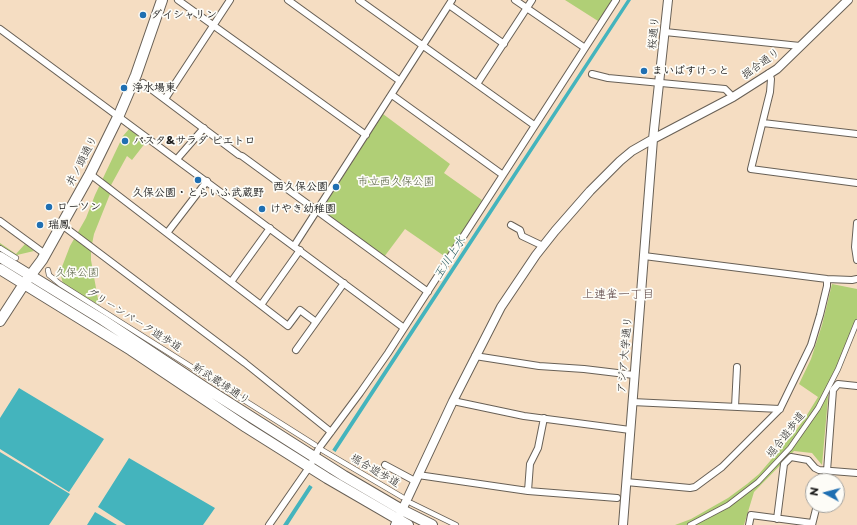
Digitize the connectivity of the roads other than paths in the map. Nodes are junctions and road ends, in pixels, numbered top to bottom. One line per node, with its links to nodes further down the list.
1 (162, 0): 30 (main road, 井ノ頭通り)
2 (178, 0): 14 (street)
3 (230, 0): 14 (street)
4 (288, 0): 23 (street)
5 (359, 0): 11 (street)
6 (515, 0): 13 (street)
7 (532, 0): 13 (street)
8 (616, 0): 20 (street)
9 (668, 0): 16 (street, 桜通り)
10 (848, 0): 19 (street, 掘合通り)
11 (368, 2): 18 (street)
12 (451, 2): 17 (street); 18 (street)
13 (527, 8): 17 (street); 20 (street)
14 (214, 25): 29 (street); 35 (street)
15 (0, 29): 30 (street)
16 (665, 32): 19 (street); 26 (street, 桜通り)
17 (504, 44): 25 (street)
18 (423, 46): 23 (street); 25 (street)
19 (800, 46): 21 (street, 掘合通り)
20 (585, 48): 32 (street)
21 (769, 73): 28 (street, 掘合通り); 31 (street)
22 (592, 74): 26 (street)
23 (400, 81): 27 (street)
24 (143, 83): 29 (street)
25 (477, 84): 32 (street)
26 (659, 84): 28 (street); 36 (street, 桜通り)
27 (392, 95): 35 (street); 39 (street)
28 (733, 97): 36 (street, 掘合通り)
29 (165, 99): 33 (street)
30 (118, 116): 37 (street); 38 (main road, 井ノ頭通り)
31 (763, 123): 34 (street); 41 (street)
32 (534, 125): 39 (street)
33 (204, 128): 37 (street); 42 (street)
34 (857, 134)
35 (366, 135): 42 (street)
36 (653, 139): 50 (street, 掘合通り); 54 (street, アジア大学通り)
37 (177, 159): 40 (street)
38 (90, 174): 45 (main road, 井ノ頭通り); 48 (street)
39 (503, 175): 66 (street)
40 (207, 181): 47 (street); 48 (street)
41 (857, 183)
42 (317, 210): 49 (street); 66 (street)
43 (0, 221): 53 (street)
44 (857, 223): 57 (street)
45 (62, 225): 53 (main road, 井ノ頭通り); 83 (street)
46 (511, 225): 50 (street)
47 (270, 228): 49 (street); 63 (street)
48 (167, 233): 63 (street)
49 (294, 246): 52 (street)
50 (543, 246): 73 (street, 掘合通り)
51 (0, 248): 56 (street)
52 (300, 250): 64 (street); 67 (street)
53 (45, 254): 60 (main road, 井ノ頭通り)
54 (644, 256): 61 (street); 75 (street, アジア大学通り)
55 (0, 257): 60 (main road, 新武蔵境通り)
56 (16, 258)
57 (857, 260)
58 (0, 269): 65 (main road, 新武蔵境通り)
59 (48, 270): 84 (street, グリーンパーク遊歩道)
60 (30, 275): 65 (main road, 井ノ頭通り); 85 (main road, 新武蔵境通り)
61 (827, 279): 62 (street); 80 (street)
62 (857, 279)
63 (231, 282): 67 (street)
64 (344, 283): 69 (street); 71 (street)
65 (24, 284): 68 (main road, 井ノ頭通り); 85 (main road, 新武蔵境通り)
66 (428, 292): 71 (street)
67 (261, 305): 69 (street)
68 (0, 321)
69 (316, 322): 72 (street)
70 (857, 322): 106 (street, 堀合遊歩道)
71 (404, 328): 83 (street)
72 (296, 350)
73 (475, 356): 75 (street); 77 (street, 掘合通り)
74 (737, 367): 79 (street)
75 (634, 375): 78 (street, アジア大学通り)
76 (857, 386): 88 (street)
77 (453, 401): 81 (street); 90 (street, 掘合通り)
78 (632, 402): 79 (street); 82 (street, アジア大学通り)
79 (734, 407): 80 (street)
80 (780, 409): 91 (street)
81 (544, 418): 82 (street); 92 (street)
82 (630, 430): 91 (street, アジア大学通り)
83 (331, 432): 85 (street)
84 (315, 445)
85 (315, 460): 86 (main road, 新武蔵境通り); 99 (main road, 新武蔵境通り); 101 (street)
86 (336, 464): 93 (street, 堀合遊歩道); 96 (main road, 新武蔵境通り)
87 (385, 465): 90 (street)
88 (826, 471): 89 (street); 98 (street)
89 (857, 472)
90 (416, 478): 92 (street); 96 (street, 掘合通り)
91 (626, 482): 105 (street, アジア大学通り)
92 (528, 491): 94 (street)
93 (402, 498)
94 (617, 498)
95 (411, 503): 104 (street)
96 (402, 510): 99 (street, 掘合通り); 103 (main road, 新武蔵境通り)
97 (815, 513): 100 (street)
98 (777, 519): 100 (street); 107 (street)
99 (397, 522): 102 (main road, 新武蔵境通り)
100 (812, 524)
101 (269, 525)
102 (408, 525)
103 (432, 525)
104 (456, 525)
105 (622, 525)
106 (690, 525)
107 (749, 525)

